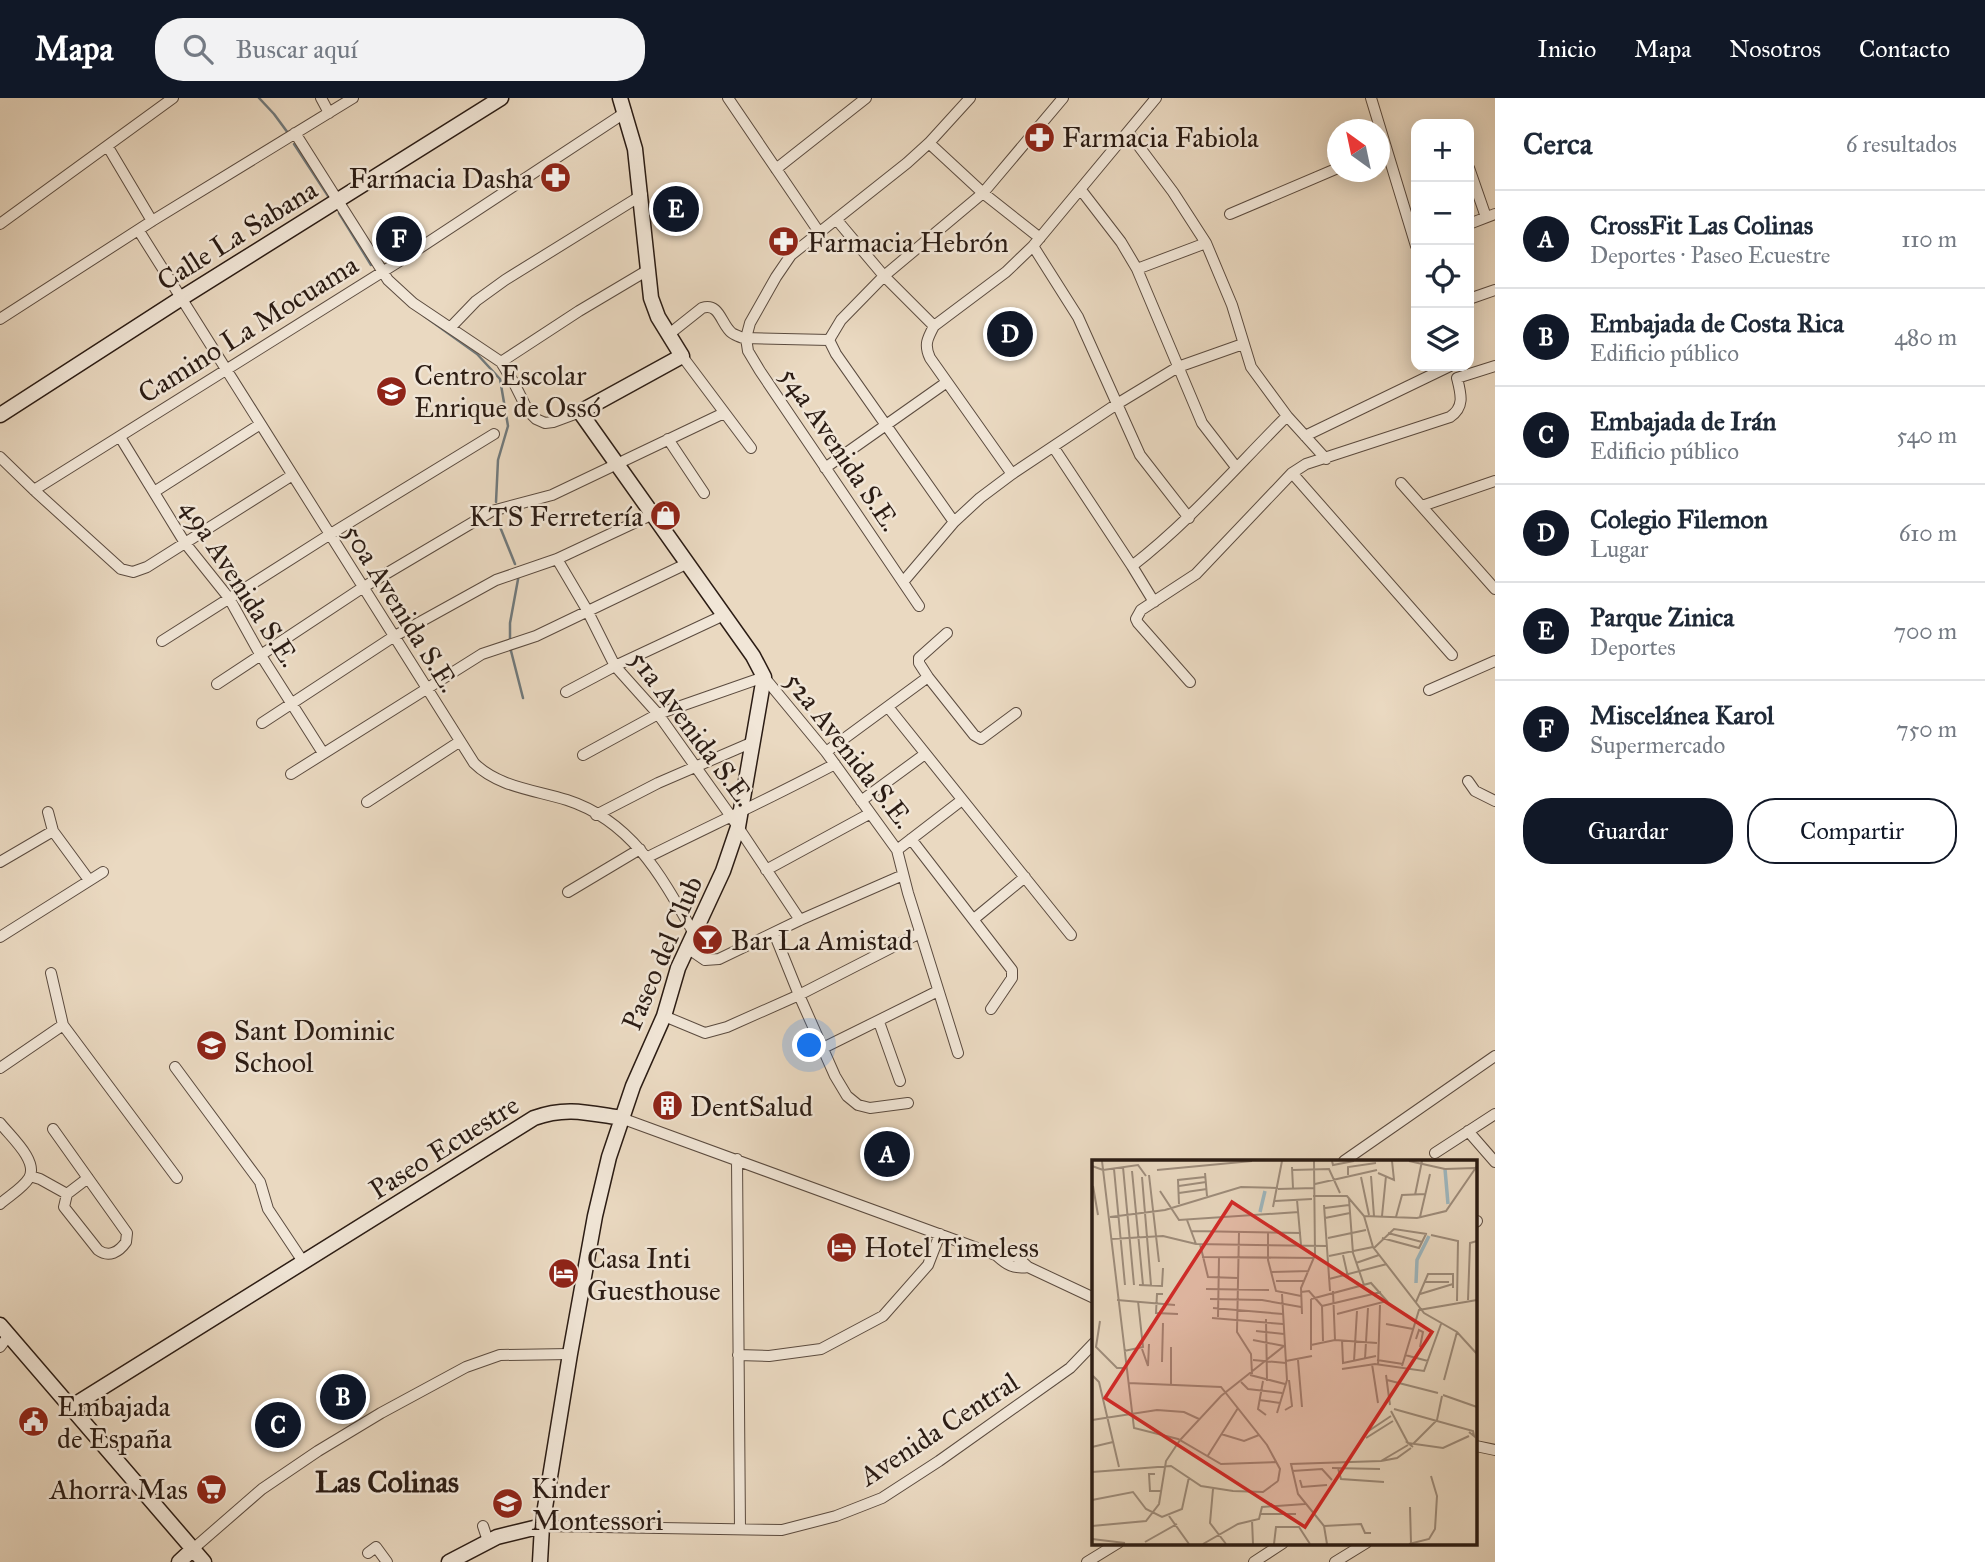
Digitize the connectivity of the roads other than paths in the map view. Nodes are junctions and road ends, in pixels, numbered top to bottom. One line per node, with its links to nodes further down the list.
1 (173, 98): 18 (street)
2 (321, 98): 13 (street)
3 (353, 98): 13 (street)
4 (501, 98): 26 (street, Calle La Sabana)
5 (743, 98): 11 (street)
6 (866, 98): 19 (street)
7 (970, 98): 17 (street)
8 (1063, 98): 24 (street)
9 (1156, 98): 16 (street)
10 (1371, 98): 14 (street)
11 (731, 102): 19 (street)
12 (623, 105): 25 (street); 40 (street, Camino La Mocuama)
13 (329, 113): 15 (street)
14 (1376, 119)
15 (295, 133): 26 (street); 30 (street)
16 (1129, 133): 23 (street); 37 (street)
17 (929, 143): 24 (street); 29 (street)
18 (108, 147): 30 (street); 32 (street)
19 (776, 169): 35 (street)
20 (1390, 171): 33 (street)
21 (1327, 173): 27 (street)
22 (1474, 179): 28 (street)
23 (1081, 190): 36 (street); 38 (street)
24 (983, 193): 36 (street); 41 (street)
25 (642, 195): 39 (street); 47 (street)
26 (339, 201): 40 (street); 44 (street, Calle La Sabana)
27 (1230, 214)
28 (1491, 216): 31 (street)
29 (836, 219): 35 (street); 41 (street)
30 (152, 221): 34 (street)
31 (1474, 222)
32 (0, 224)
33 (1411, 230)
34 (139, 231): 44 (street, 50a Avenida S.E.); 45 (street)
35 (819, 232): 49 (street)
36 (1036, 242): 46 (street); 61 (street)
37 (1206, 243): 38 (street); 51 (street)
38 (1137, 269): 55 (street)
39 (648, 270): 48 (street); 53 (street)
40 (382, 271): 47 (street); 56 (street, Camino La Mocuama)
41 (884, 276): 46 (street); 50 (street)
42 (1495, 290): 43 (street)
43 (1474, 297)
44 (180, 299): 56 (street, 50a Avenida S.E.); 64 (street, Calle La Sabana)
45 (0, 319)
46 (934, 326): 60 (street)
47 (450, 328): 53 (street)
48 (668, 335): 49 (street); 52 (street)
49 (746, 338): 50 (street); 78 (street, 54a Avenida S.E.)
50 (829, 340): 66 (street)
51 (1243, 344): 55 (street); 65 (street)
52 (682, 356): 62 (street); 63 (street)
53 (501, 362): 62 (street)
54 (1495, 366): 59 (street)
55 (1178, 367): 61 (street); 77 (street)
56 (225, 371): 67 (street, 50a Avenida S.E.); 70 (street, Camino La Mocuama)
57 (1441, 371): 69 (street)
58 (1454, 371): 59 (street)
59 (1457, 378): 75 (street)
60 (947, 382): 66 (street); 80 (street)
61 (1117, 404): 73 (street); 89 (street)
62 (580, 412): 76 (street)
63 (724, 413): 71 (street); 72 (street)
64 (0, 415)
65 (1287, 416): 69 (street); 77 (street)
66 (886, 424): 78 (street); 90 (street)
67 (259, 425): 81 (street, 50a Avenida S.E.); 85 (street)
68 (494, 435): 91 (street)
69 (1305, 436): 75 (street)
70 (120, 437): 84 (street, Camino La Mocuama); 85 (street, 49a Avenida S.E.)
71 (668, 439): 76 (street); 86 (street)
72 (751, 449)
73 (1054, 449): 80 (street); 95 (street)
74 (0, 457): 84 (street)
75 (1326, 458): 79 (street)
76 (617, 463): 88 (street); 97 (street)
77 (1236, 467): 89 (street)
78 (825, 468): 96 (street, 54a Avenida S.E.)
79 (1292, 473): 100 (street); 108 (street)
80 (1012, 474): 90 (street)
81 (291, 476): 91 (street, 50a Avenida S.E.); 92 (street)
82 (1495, 481): 87 (street)
83 (1401, 483): 87 (street)
84 (34, 490): 92 (street)
85 (154, 492): 92 (street, 49a Avenida S.E.)
86 (704, 493)
87 (1422, 506): 98 (street)
88 (652, 515): 93 (street); 94 (street)
89 (1189, 518): 95 (street)
90 (954, 522): 96 (street)
91 (328, 535): 97 (street, 50a Avenida S.E.); 99 (street)
92 (185, 542): 99 (street, 49a Avenida S.E.)
93 (557, 559): 102 (street, 51a Avenida S.E.); 105 (street)
94 (687, 564): 102 (street); 103 (street)
95 (1132, 566): 100 (street)
96 (903, 582): 101 (street, 54a Avenida S.E.)
97 (362, 588): 105 (street, 50a Avenida S.E.); 107 (street)
98 (1495, 589)
99 (229, 598): 106 (street); 107 (street, 49a Avenida S.E.)
100 (1154, 602): 113 (street)
101 (919, 606)
102 (587, 610): 110 (street, 51a Avenida S.E.); 115 (street)
103 (724, 615): 110 (street); 111 (street)
104 (947, 632): 112 (street)
105 (393, 637): 115 (street, 50a Avenida S.E.); 118 (street)
106 (162, 641)
107 (260, 654): 114 (street); 118 (street, 49a Avenida S.E.)
108 (1452, 655)
109 (1495, 660): 116 (street)
110 (615, 666): 117 (street); 121 (street, 51a Avenida S.E.)
111 (764, 677): 121 (street); 124 (street, Paseo del Club); 125 (street, 52a Avenida S.E.)
112 (928, 677): 119 (street); 120 (street)
113 (1190, 682)
114 (217, 684)
115 (426, 690): 123 (street, 50a Avenida S.E.); 126 (street)
116 (1429, 690)
117 (566, 692)
118 (291, 704): 122 (street); 126 (street, 49a Avenida S.E.)
119 (888, 707): 125 (street); 127 (street)
120 (1016, 713)
121 (658, 714): 128 (street); 130 (street, 51a Avenida S.E.)
122 (262, 723)
123 (459, 742): 136 (street); 139 (street, 50a Avenida S.E.)
124 (753, 742): 130 (street); 140 (street, Paseo del Club)
125 (826, 752): 129 (street, 52a Avenida S.E.)
126 (323, 753): 131 (street)
127 (925, 754): 133 (street); 134 (street)
128 (583, 755)
129 (835, 764): 134 (street, 52a Avenida S.E.); 140 (street)
130 (696, 767): 139 (street); 140 (street, 51a Avenida S.E.)
131 (291, 774)
132 (1468, 781): 135 (street)
133 (962, 800): 142 (street); 150 (street)
134 (861, 801): 138 (street, 52a Avenida S.E.)
135 (1495, 801)
136 (367, 802)
137 (48, 812): 141 (street)
138 (869, 814): 144 (street, 52a Avenida S.E.); 147 (street)
139 (596, 815): 143 (street, 50a Avenida S.E.)
140 (737, 818): 145 (street); 147 (street, 51a Avenida S.E.); 155 (street, Paseo del Club)
141 (53, 831): 146 (street); 151 (street)
142 (911, 839): 144 (street); 153 (street)
143 (640, 849): 145 (street, 50a Avenida S.E.); 152 (street)
144 (897, 850): 149 (street, 52a Avenida S.E.)
145 (648, 857): 155 (street, 50a Avenida S.E.)
146 (0, 862)
147 (766, 870): 154 (street, 51a Avenida S.E.)
148 (103, 872): 151 (street)
149 (903, 875): 154 (street); 157 (street, 52a Avenida S.E.)
150 (1024, 877): 153 (street); 158 (street)
151 (89, 880): 159 (street)
152 (568, 892)
153 (974, 919): 164 (street)
154 (800, 920): 156 (street)
155 (693, 932): 160 (street, Paseo del Club)
156 (774, 933): 160 (street); 163 (street)
157 (920, 933): 162 (street, 52a Avenida S.E.); 163 (street)
158 (1071, 935)
159 (0, 937)
160 (686, 947): 165 (street, Paseo del Club)
161 (51, 973): 167 (street)
162 (938, 992): 166 (street); 169 (street, 52a Avenida S.E.)
163 (799, 995): 165 (street); 168 (street)
164 (990, 1009)
165 (664, 1016): 176 (street, Paseo del Club)
166 (879, 1022): 168 (street); 173 (street)
167 (63, 1026): 172 (street); 186 (street)
168 (822, 1048): 174 (street)
169 (958, 1053)
170 (1495, 1056): 182 (street)
171 (175, 1067): 190 (street)
172 (0, 1068)
173 (900, 1081)
174 (908, 1103)
175 (1495, 1114): 179 (street)
176 (621, 1118): 181 (street, Paseo Ecuestre); 190 (street, Paseo Ecuestre); 194 (street, Paseo del Club)
177 (0, 1123): 184 (street)
178 (53, 1129): 185 (street)
179 (1468, 1131): 180 (street); 183 (street)
180 (1435, 1153)
181 (737, 1159): 189 (street, Paseo Ecuestre); 195 (street)
182 (1346, 1160)
183 (1495, 1162)
184 (30, 1176): 187 (street); 188 (street)
185 (88, 1178): 187 (street); 187 (street)
186 (177, 1178)
187 (67, 1194)
188 (0, 1204)
189 (940, 1234): 191 (street, Paseo Ecuestre); 195 (street)
190 (304, 1263): 196 (street, Paseo Ecuestre)
191 (1092, 1297)
192 (3, 1335): 196 (street)
193 (1092, 1345): 199 (street, Avenida Central)
194 (570, 1353): 198 (street, Paseo del Club); 204 (street)
195 (738, 1355): 199 (street)
196 (71, 1407): 204 (street)
197 (483, 1526): 200 (street)
198 (542, 1526): 199 (street, Avenida Central); 200 (street); 210 (street, Paseo del Club)
199 (740, 1529)
200 (488, 1541): 209 (street)
201 (1116, 1544): 211 (street)
202 (1281, 1544): 212 (street)
203 (1364, 1544): 213 (street)
204 (193, 1549): 206 (street); 207 (street)
205 (368, 1553): 208 (street)
206 (179, 1562)
207 (204, 1562)
208 (387, 1562)
209 (449, 1562)
210 (540, 1562)
211 (1087, 1562)
212 (1254, 1562)
213 (1335, 1562)

